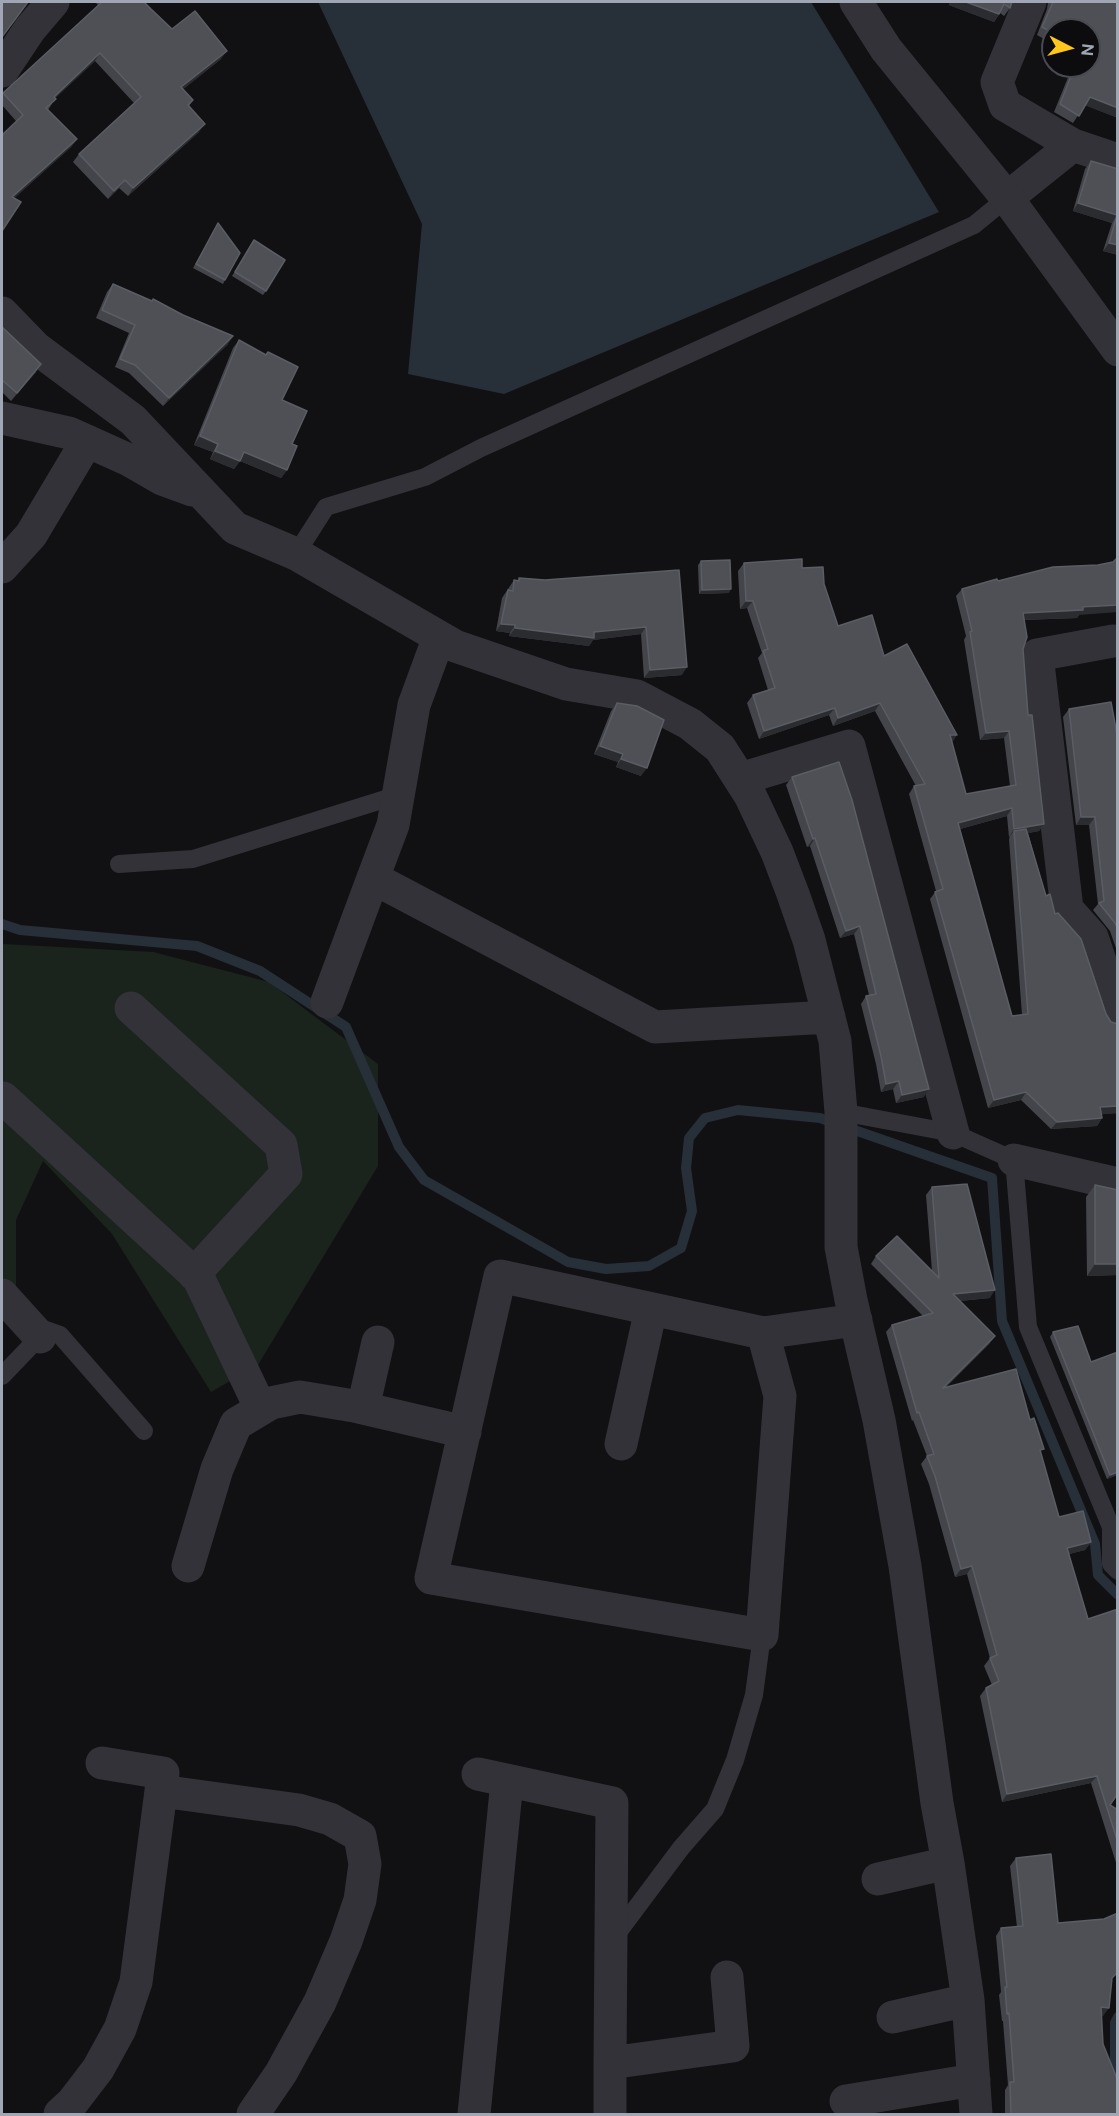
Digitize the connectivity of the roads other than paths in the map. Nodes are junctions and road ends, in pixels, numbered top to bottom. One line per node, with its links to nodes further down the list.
1 (53, 2): 4 (street)
2 (856, 2): 7 (street)
3 (1030, 2): 5 (street)
4 (2, 71)
5 (1073, 145): 6 (street); 7 (street)
6 (1118, 160)
7 (1007, 198): 9 (street); 13 (lane)
8 (2, 313): 12 (street)
9 (1118, 350)
10 (2, 418): 11 (street)
11 (87, 441): 12 (street); 14 (street)
12 (201, 494): 13 (street)
13 (296, 554): 15 (street)
14 (2, 567)
15 (439, 637): 17 (street); 18 (street)
16 (1113, 640): 23 (street)
17 (740, 779): 24 (street); 27 (street)
18 (398, 795): 19 (lane); 20 (street)
19 (119, 864)
20 (373, 878): 21 (street); 24 (street)
21 (327, 1002)
22 (131, 1008): 30 (street)
23 (1118, 1015)
24 (829, 1017): 26 (street)
25 (2, 1100): 30 (street)
26 (841, 1112): 27 (lane); 33 (street)
27 (953, 1133): 28 (lane)
28 (1014, 1160): 29 (street); 44 (lane)
29 (1118, 1184)
30 (194, 1274): 39 (street)
31 (2, 1295): 35 (street)
32 (651, 1309): 34 (street); 41 (street); 42 (street)
33 (856, 1320): 34 (street); 48 (street)
34 (763, 1333): 45 (street)
35 (40, 1337): 37 (lane); 40 (lane)
36 (378, 1342): 38 (street)
37 (2, 1376)
38 (363, 1408): 39 (street); 41 (street)
39 (261, 1409): 43 (street)
40 (144, 1431)
41 (465, 1432): 45 (street)
42 (621, 1444)
43 (188, 1566)
44 (1118, 1571)
45 (762, 1635): 50 (lane)
46 (102, 1763): 47 (street)
47 (161, 1791): 57 (street); 58 (street)
48 (948, 1863): 49 (street); 52 (street)
49 (878, 1879)
50 (610, 1943): 54 (street); 59 (street)
51 (727, 1977): 54 (street)
52 (968, 2000): 53 (street); 55 (street)
53 (893, 2017)
54 (610, 2063): 60 (street)
55 (974, 2080): 56 (street); 61 (street)
56 (846, 2101)
57 (60, 2115)
58 (253, 2115)
59 (474, 2115)
60 (610, 2115)
61 (976, 2115)

